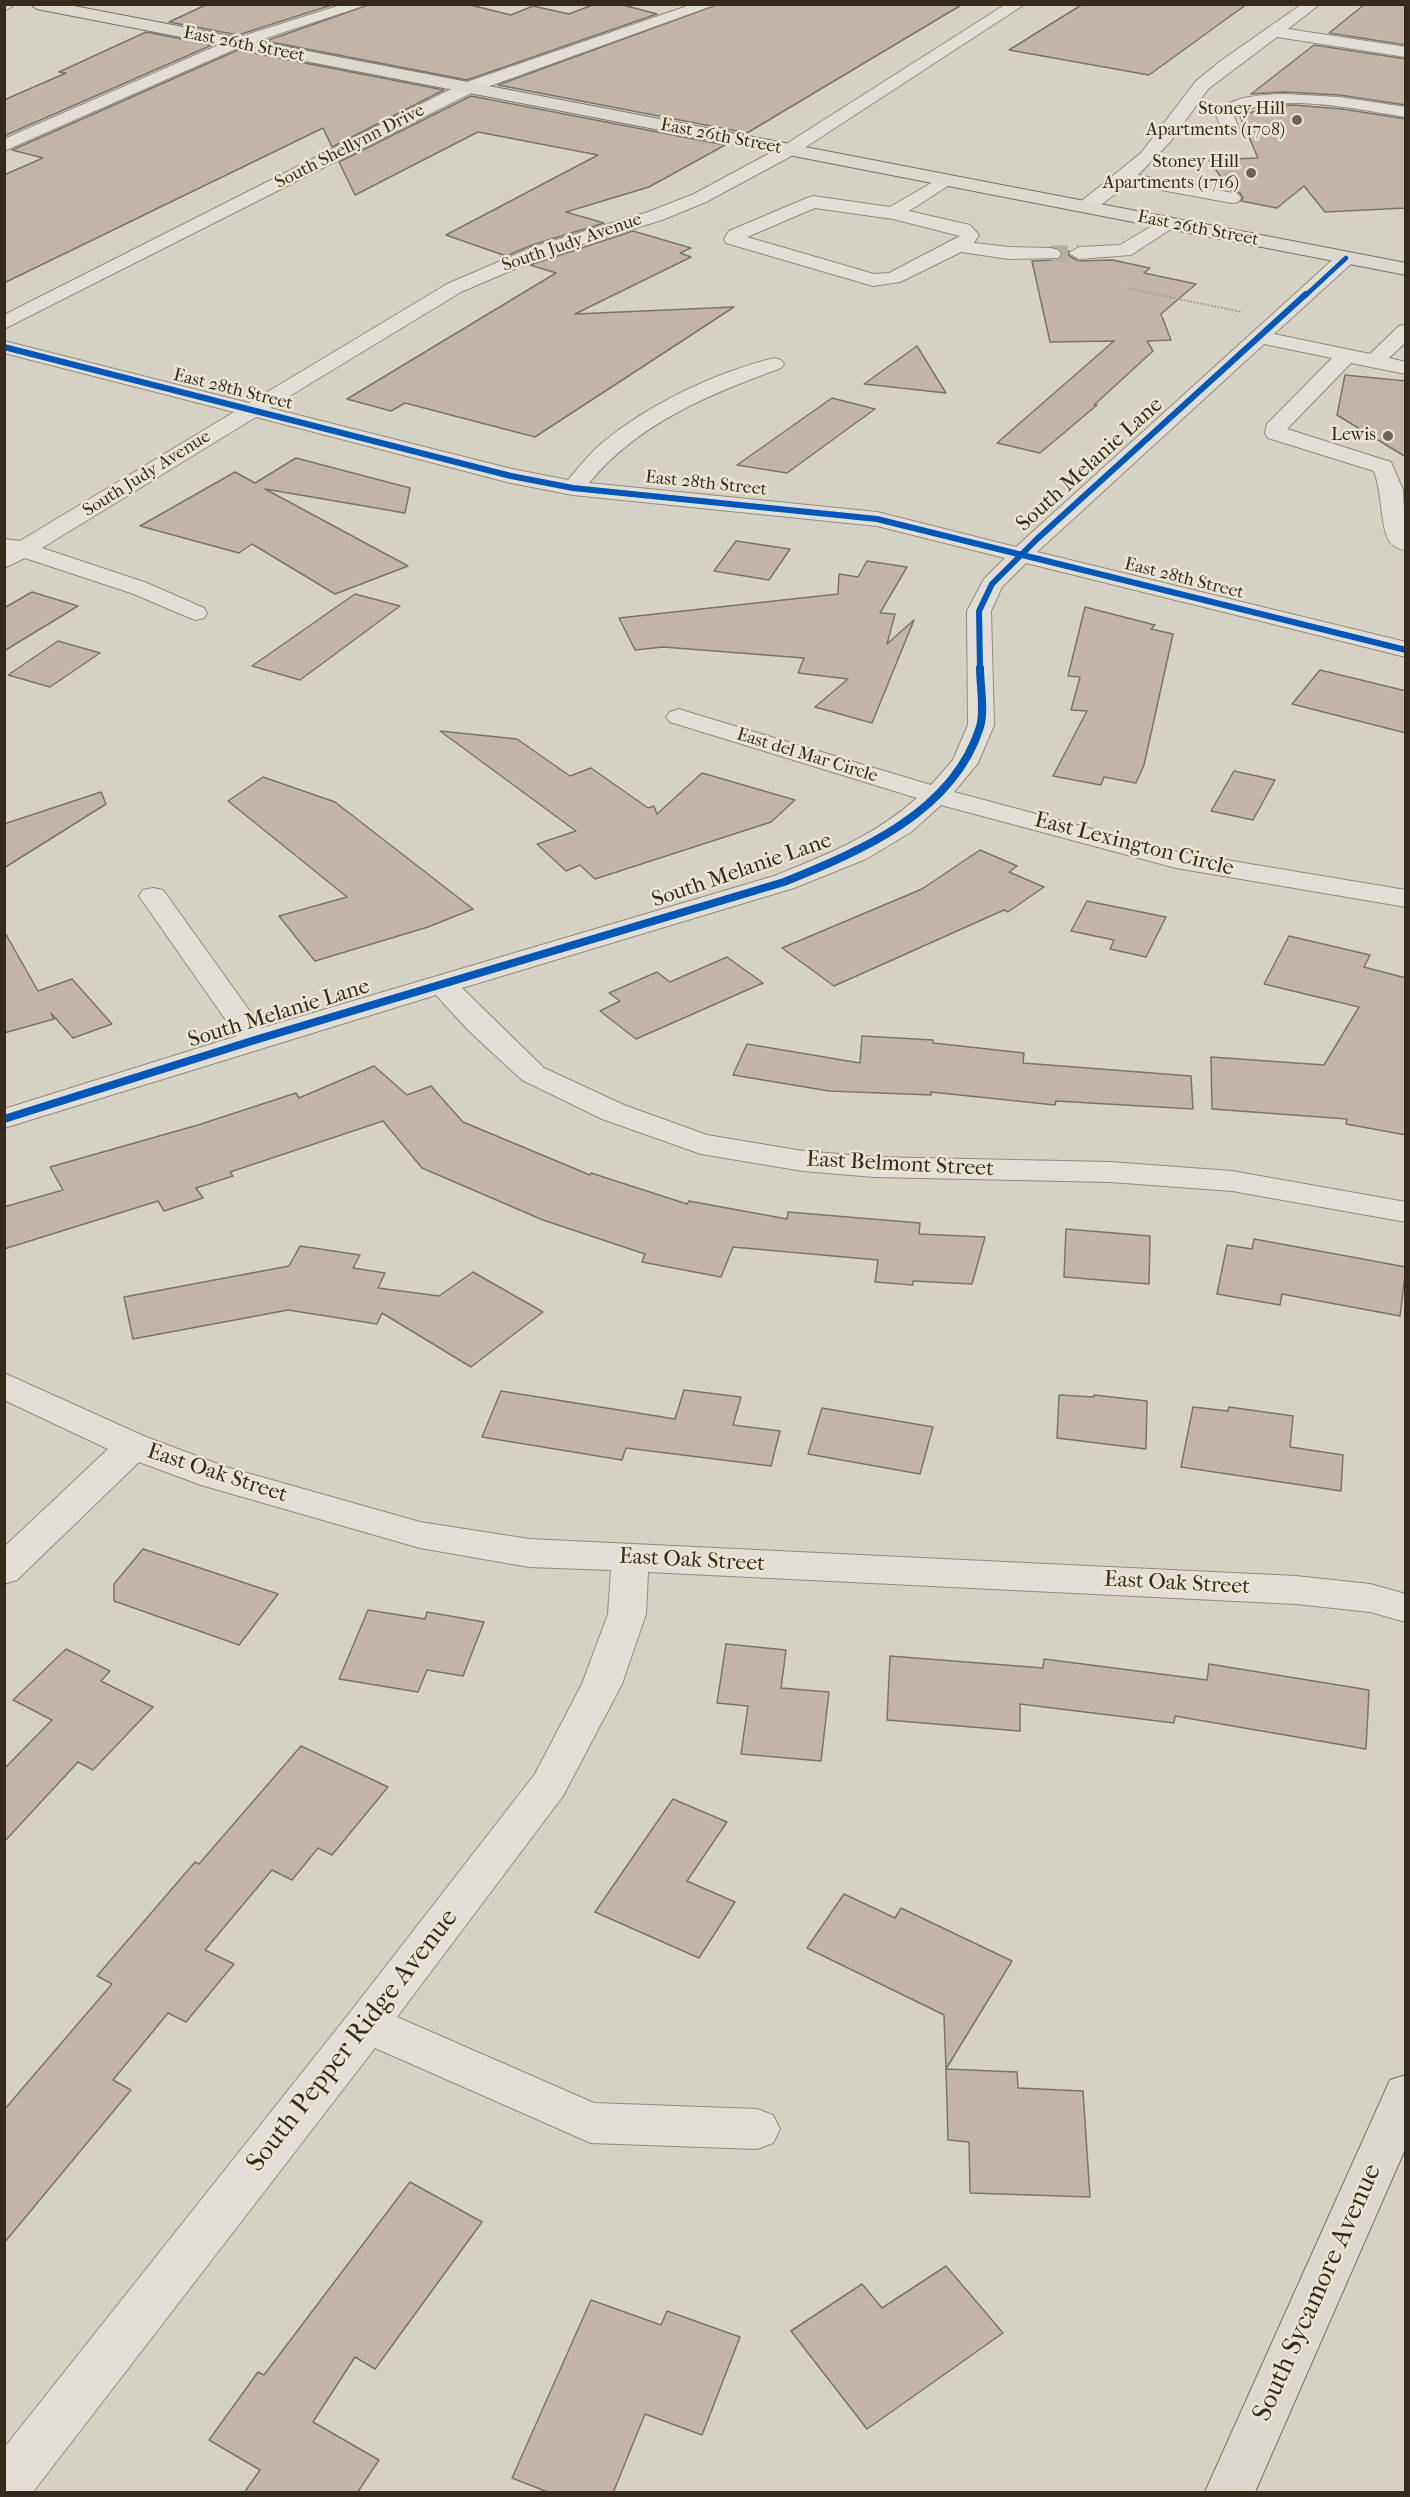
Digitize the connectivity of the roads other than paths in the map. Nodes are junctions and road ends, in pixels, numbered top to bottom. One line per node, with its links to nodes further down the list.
1 (37, 4): 7 (main road, East 26th Street)
2 (362, 4): 7 (street)
3 (710, 4): 10 (street, South Shellynn Drive)
4 (1018, 4): 19 (street, South Judy Avenue)
5 (1313, 4): 6 (street)
6 (1276, 32): 8 (street); 14 (street)
7 (236, 43): 10 (main road, East 26th Street); 18 (street)
8 (1406, 52)
9 (1297, 85): 12 (street)
10 (467, 88): 19 (main road, East 26th Street); 33 (street, South Shellynn Drive)
11 (1368, 90): 13 (street)
12 (1287, 100): 13 (street); 15 (street)
13 (1352, 104): 16 (street)
14 (1184, 105): 15 (street); 20 (street)
15 (1230, 109): 17 (street)
16 (1406, 112)
17 (1231, 131)
18 (4, 146)
19 (789, 150): 21 (main road, East 26th Street); 23 (street, South Judy Avenue)
20 (1125, 178): 22 (street); 24 (street)
21 (945, 180): 24 (main road, East 26th Street); 25 (street)
22 (1232, 198)
23 (693, 200): 26 (street); 41 (street, South Judy Avenue)
24 (1086, 207): 27 (main road, East 26th Street)
25 (893, 213): 26 (street); 28 (street)
26 (767, 221): 28 (street)
27 (1167, 223): 29 (street); 31 (main road, East 26th Street)
28 (958, 246): 30 (street)
29 (1079, 253)
30 (1051, 254)
31 (1346, 258): 32 (main road, East 26th Street); 35 (street, South Melanie Lane)
32 (1406, 269)
33 (4, 322)
34 (1406, 330): 38 (street)
35 (1260, 337): 37 (street); 45 (street, South Melanie Lane)
36 (4, 347): 41 (street, East 28th Street)
37 (1347, 355): 38 (street); 43 (street)
38 (1375, 361): 40 (street)
39 (774, 364): 42 (street)
40 (1406, 368)
41 (249, 411): 42 (street, East 28th Street); 44 (street, South Judy Avenue)
42 (573, 488): 45 (street, East 28th Street)
43 (1406, 544)
44 (11, 552): 46 (street)
45 (1020, 555): 47 (street, East 28th Street); 49 (street, South Melanie Lane)
46 (195, 613)
47 (1406, 650)
48 (679, 717): 49 (street, East del Mar Circle)
49 (936, 795): 51 (street, East Lexington Circle); 52 (street, South Melanie Lane)
50 (153, 896): 53 (street)
51 (1406, 899)
52 (444, 986): 53 (street, South Melanie Lane); 55 (street, East Belmont Street)
53 (255, 1040): 54 (street, South Melanie Lane)
54 (4, 1119)
55 (1406, 1212)
56 (4, 1385): 57 (street, East Oak Street)
57 (133, 1446): 58 (street, East Oak Street); 59 (street)
58 (630, 1557): 60 (street, East Oak Street); 61 (street, South Pepper Ridge Avenue)
59 (4, 1570)
60 (1406, 1608)
61 (367, 2024): 63 (street); 64 (street, South Pepper Ridge Avenue)
62 (1400, 2122): 65 (main road, South Sycamore Avenue)
63 (757, 2128)
64 (4, 2489)
65 (1230, 2493)

